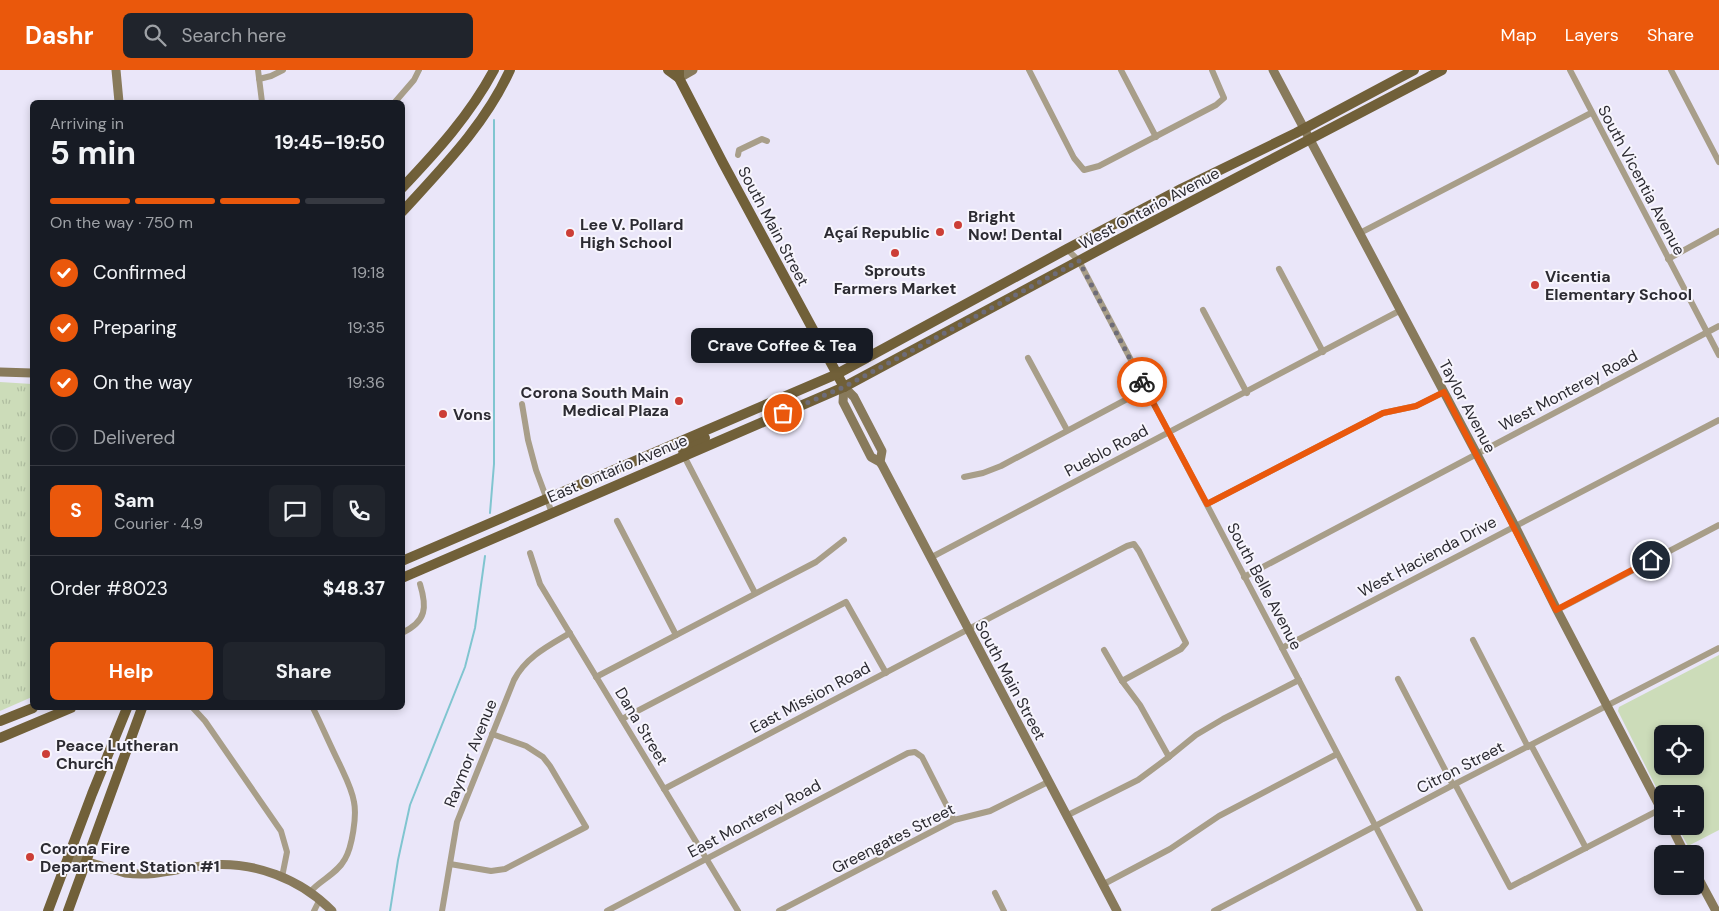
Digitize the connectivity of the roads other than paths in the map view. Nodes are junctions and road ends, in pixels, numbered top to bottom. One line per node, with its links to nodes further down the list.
1 (116, 70): 19 (street)
2 (258, 70): 18 (street)
3 (283, 70): 18 (street)
4 (419, 70): 21 (street)
5 (494, 70): 29 (main road)
6 (510, 70): 30 (main road)
7 (668, 70): 17 (main road, South Main Street)
8 (693, 70): 17 (street)
9 (1029, 70): 24 (street)
10 (1121, 70): 24 (street)
11 (1212, 70): 24 (street)
12 (1273, 70): 23 (street, Taylor Avenue)
13 (1414, 70): 23 (main road, West Ontario Avenue)
14 (1442, 70): 25 (main road, West Ontario Avenue)
15 (1570, 70): 22 (street, South Vicentia Avenue)
16 (1671, 70): 28 (street)
17 (679, 74): 46 (main road, South Main Street)
18 (259, 79): 20 (street)
19 (119, 100)
20 (262, 100)
21 (397, 100)
22 (1591, 113): 32 (street); 34 (street, South Vicentia Avenue)
23 (1304, 128): 25 (street, Taylor Avenue); 33 (main road, West Ontario Avenue)
24 (1156, 137)
25 (1310, 140): 32 (street, Taylor Avenue); 35 (main road, West Ontario Avenue)
26 (767, 141): 27 (street)
27 (738, 155)
28 (1719, 162)
29 (405, 185)
30 (405, 209)
31 (1719, 232): 34 (street)
32 (1360, 233): 38 (street, Taylor Avenue)
33 (1067, 249): 35 (street, South Belle Avenue); 46 (main road, West Ontario Avenue)
34 (1668, 259): 40 (street, South Vicentia Avenue)
35 (1079, 261): 47 (main road, West Ontario Avenue); 48 (street, South Belle Avenue)
36 (1279, 269): 41 (street)
37 (1203, 310): 50 (street)
38 (1401, 310): 41 (street, Pueblo Road); 49 (street, Taylor Avenue)
39 (1719, 326): 40 (street, West Monterey Road)
40 (1707, 332): 42 (street, South Vicentia Avenue); 56 (street, West Monterey Road)
41 (1323, 352): 50 (street, Pueblo Road)
42 (1719, 355)
43 (1028, 358): 54 (street)
44 (0, 372): 45 (street)
45 (30, 373)
46 (837, 374): 47 (main road, South Main Street); 52 (main road, East Ontario Avenue)
47 (844, 387): 57 (main road, East Ontario Avenue); 67 (street, South Main Street)
48 (1146, 389): 54 (street); 55 (street, South Belle Avenue)
49 (1444, 392): 56 (street, Taylor Avenue); 60 (street)
50 (1247, 393): 55 (street, Pueblo Road)
51 (522, 404): 59 (street)
52 (756, 409): 57 (main road); 59 (main road, East Ontario Avenue)
53 (1719, 420): 64 (street, West Hacienda Drive)
54 (1067, 430): 58 (street)
55 (1169, 433): 60 (street, South Belle Avenue); 67 (street, Pueblo Road)
56 (1477, 454): 64 (street, Taylor Avenue); 70 (street, West Monterey Road)
57 (684, 456): 61 (main road, East Ontario Avenue); 72 (street)
58 (964, 477)
59 (547, 499): 61 (street); 68 (main road, East Ontario Avenue)
60 (1207, 504): 70 (street, South Belle Avenue)
61 (552, 513): 69 (main road, East Ontario Avenue)
62 (617, 521): 77 (street)
63 (1719, 525): 73 (street)
64 (1515, 526): 73 (street, Taylor Avenue); 79 (street, West Hacienda Drive)
65 (844, 540): 72 (street)
66 (530, 553): 76 (street, Dana Street)
67 (930, 558): 74 (street, South Main Street)
68 (405, 560)
69 (405, 577)
70 (1244, 577): 79 (street, South Belle Avenue)
71 (420, 584): 75 (street)
72 (755, 593): 77 (street)
73 (1556, 610): 87 (street, Taylor Avenue)
74 (968, 630): 82 (street, East Mission Road); 86 (street, East Mission Road); 103 (street, South Main Street)
75 (405, 631)
76 (570, 633): 83 (street, Dana Street); 98 (street, Raymor Avenue)
77 (676, 635): 83 (street)
78 (1473, 640): 100 (street)
79 (1282, 648): 85 (street, South Belle Avenue)
80 (1719, 648): 87 (street, Citron Street)
81 (1104, 650): 86 (street)
82 (886, 673): 95 (street); 105 (street, East Mission Road)
83 (596, 676): 95 (street, Dana Street)
84 (1398, 679): 104 (street)
85 (1299, 680): 101 (street, South Belle Avenue); 102 (street)
86 (1122, 681): 102 (street)
87 (1607, 706): 100 (street, Citron Street); 106 (street, Taylor Avenue)
88 (30, 709): 96 (main road)
89 (66, 710): 99 (main road)
90 (118, 710): 97 (main road)
91 (126, 710): 97 (main road)
92 (141, 710): 114 (main road)
93 (195, 710): 116 (street)
94 (314, 710): 119 (street)
95 (622, 719): 105 (street, Dana Street)
96 (0, 721)
97 (120, 726): 112 (main road)
98 (492, 734): 115 (street, Raymor Avenue); 115 (street)
99 (0, 738)
100 (1530, 746): 104 (street, Citron Street); 111 (street)
101 (1337, 754): 110 (street, South Belle Avenue); 117 (street)
102 (1169, 757): 108 (street)
103 (1048, 782): 108 (street, South Main Street); 109 (street, Greengates Street)
104 (1454, 784): 110 (street, Citron Street); 111 (street)
105 (664, 789): 113 (street, Dana Street)
106 (1654, 795)
107 (1654, 814): 111 (street)
108 (1066, 816): 117 (street, South Main Street)
109 (954, 820): 113 (street, East Monterey Road); 129 (street, Greengates Street)
110 (1376, 826): 132 (street, Citron Street); 133 (street, South Belle Avenue)
111 (1586, 848)
112 (68, 856): 114 (street); 122 (main road)
113 (706, 858): 127 (street, East Monterey Road); 128 (street, Dana Street)
114 (86, 862): 116 (street); 123 (main road)
115 (450, 864): 126 (street, Raymor Avenue)
116 (282, 877): 119 (street)
117 (1102, 884): 131 (street, South Main Street)
118 (1704, 889): 134 (street)
119 (310, 892): 121 (street)
120 (995, 893): 130 (street)
121 (320, 899): 124 (street); 125 (street)
122 (48, 911)
123 (68, 911)
124 (314, 911)
125 (332, 911)
126 (442, 911)
127 (607, 911)
128 (738, 911)
129 (779, 911)
130 (1004, 911)
131 (1116, 911)
132 (1214, 911)
133 (1420, 911)
134 (1716, 911)

